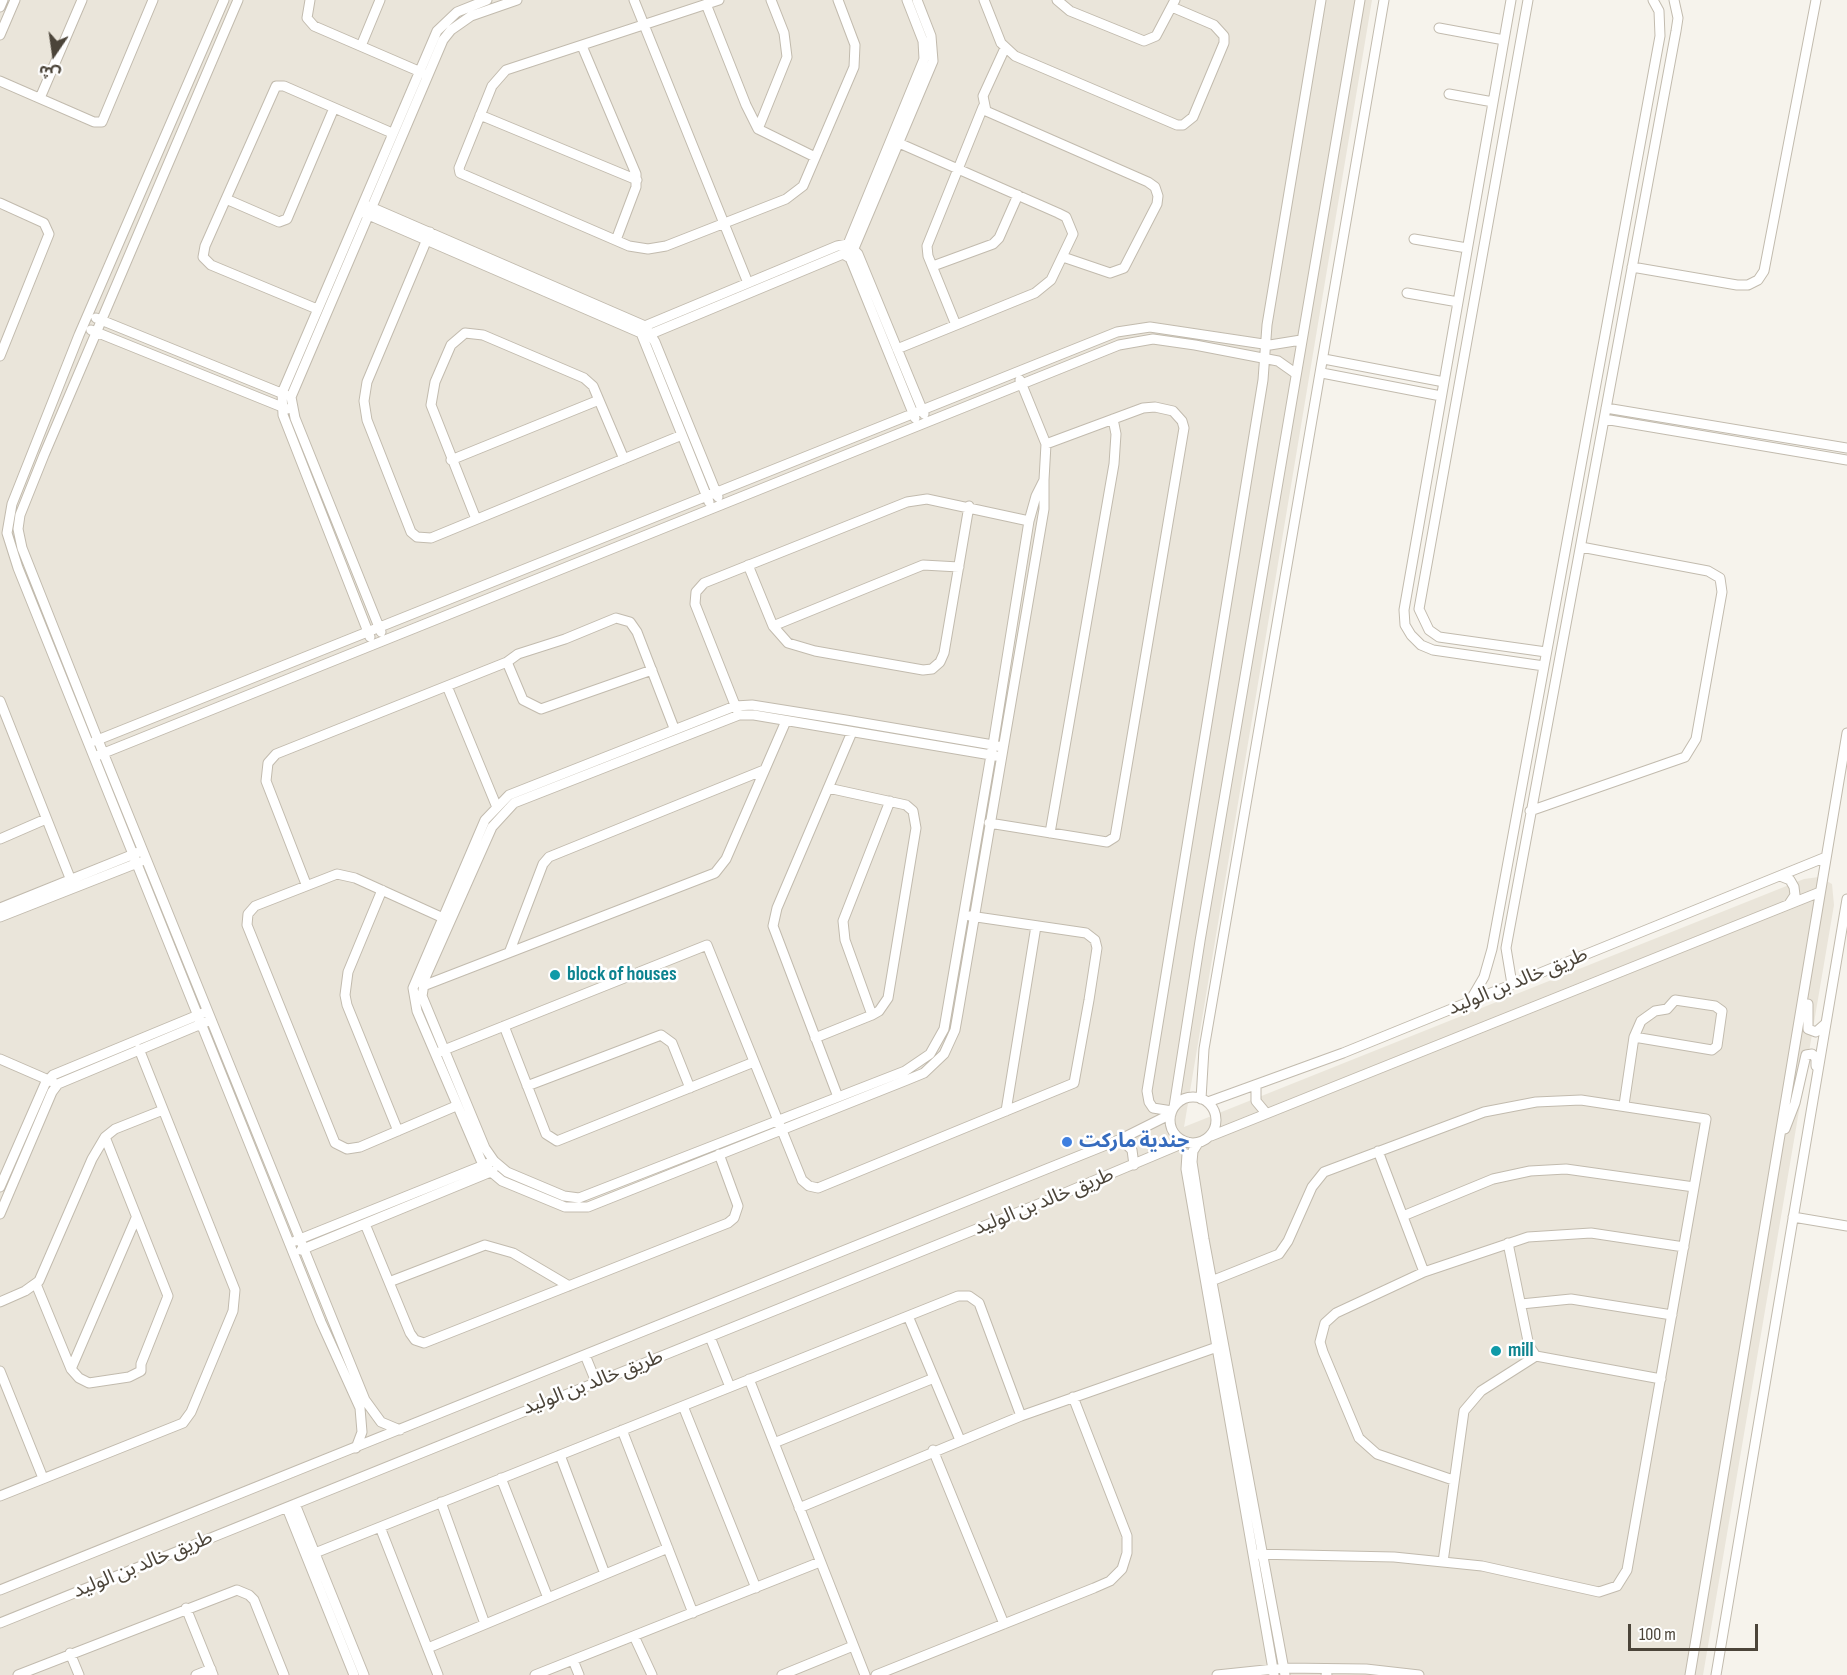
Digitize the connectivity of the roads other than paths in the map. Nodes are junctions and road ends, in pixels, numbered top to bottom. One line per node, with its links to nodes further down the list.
1 (3, 0): 29 (street)
2 (15, 0): 34 (street)
3 (82, 0): 42 (street)
4 (153, 0): 42 (street)
5 (224, 0): 30 (street)
6 (238, 0): 31 (street)
7 (310, 0): 37 (street)
8 (380, 0): 37 (street)
9 (488, 0): 39 (street)
10 (517, 0): 39 (street)
11 (634, 0): 32 (street)
12 (719, 0): 27 (street)
13 (771, 0): 47 (street)
14 (838, 0): 50 (street)
15 (907, 0): 49 (street)
16 (917, 0): 49 (street)
17 (984, 0): 38 (street)
18 (1057, 0): 28 (street)
19 (1321, 0): 84 (street)
20 (1360, 0): 82 (street)
21 (1384, 0): 88 (street)
22 (1511, 0): 35 (street)
23 (1528, 0): 70 (street)
24 (1653, 0): 136 (street)
25 (1674, 0): 68 (street)
26 (1816, 0): 68 (street)
27 (706, 4): 32 (street); 47 (street)
28 (1174, 4): 38 (street)
29 (0, 8)
30 (218, 14): 31 (street); 58 (street)
31 (230, 19): 60 (street)
32 (644, 25): 36 (street); 57 (street)
33 (1439, 27): 35 (street)
34 (0, 35)
35 (1504, 40): 43 (street)
36 (582, 45): 46 (street); 52 (street)
37 (360, 46): 39 (street)
38 (1005, 48): 44 (street)
39 (423, 73): 48 (street); 56 (street)
40 (0, 81): 42 (street)
41 (1449, 94): 43 (street)
42 (40, 99)
43 (1494, 102): 64 (street)
44 (983, 107): 51 (street); 66 (street)
45 (334, 108): 48 (street); 54 (street); 54 (street)
46 (480, 116): 52 (street); 62 (street)
47 (758, 129): 50 (street)
48 (392, 133): 56 (street)
49 (896, 141): 51 (street); 63 (street)
50 (815, 157): 57 (street)
51 (957, 168): 53 (street); 67 (street)
52 (637, 180): 62 (street)
53 (1018, 195): 66 (street); 67 (street)
54 (226, 199): 74 (street)
55 (0, 203): 86 (street)
56 (365, 209): 59 (street); 74 (street); 94 (street)
57 (724, 223): 62 (street); 71 (street)
58 (124, 233): 60 (street); 75 (street)
59 (428, 236): 80 (street); 121 (street)
60 (137, 238): 76 (street)
61 (1414, 239): 64 (street)
62 (615, 240)
63 (851, 246): 65 (street); 71 (street); 85 (street)
64 (1467, 248): 69 (street)
65 (847, 256): 80 (street); 100 (street)
66 (1063, 257): 77 (street)
67 (933, 266): 77 (street)
68 (1632, 267): 98 (street)
69 (1462, 279): 70 (street); 73 (street)
70 (1476, 281): 117 (street)
71 (748, 283): 80 (street)
72 (1407, 293): 73 (street)
73 (1458, 302): 92 (street)
74 (317, 309): 94 (street)
75 (88, 315): 76 (street); 78 (street)
76 (102, 321): 79 (street); 94 (street)
77 (956, 326): 85 (street)
78 (83, 327): 79 (street); 107 (street)
79 (97, 332): 97 (street); 108 (street)
80 (644, 332): 104 (street)
81 (1197, 333): 83 (street); 84 (street); 89 (street)
82 (1301, 340): 84 (street); 90 (street)
83 (1195, 345): 87 (street); 93 (street)
84 (1266, 345): 87 (street)
85 (897, 349): 100 (street)
86 (0, 356)
87 (1266, 357): 90 (street); 209 (street)
88 (1324, 359): 91 (street); 92 (street)
89 (1017, 373): 93 (street); 100 (street)
90 (1295, 373): 209 (street)
91 (1322, 373): 95 (street); 204 (street)
92 (1444, 382): 95 (street)
93 (1022, 384): 103 (street); 105 (street)
94 (287, 395): 97 (street); 99 (street)
95 (1441, 396): 116 (street)
96 (599, 400): 109 (street); 110 (street); 110 (street)
97 (281, 407): 99 (street); 133 (street)
98 (1606, 408): 102 (street); 106 (street)
99 (292, 411): 132 (street)
100 (918, 412): 103 (street); 112 (street)
101 (1113, 419): 105 (street); 161 (street); 161 (street)
102 (1604, 419): 111 (street); 126 (street)
103 (923, 424): 114 (street)
104 (684, 429): 109 (street); 115 (street)
105 (1046, 444): 113 (street)
106 (1847, 448)
107 (33, 451): 108 (street); 123 (street)
108 (44, 455): 120 (street)
109 (624, 459): 121 (street)
110 (451, 460): 121 (street)
111 (1847, 460)
112 (773, 470): 114 (street); 115 (street)
113 (1044, 480): 122 (street); 151 (street)
114 (778, 482): 118 (street)
115 (712, 495): 118 (street); 128 (street)
116 (1423, 497): 117 (street); 138 (street)
117 (1437, 499): 136 (street)
118 (716, 506): 130 (street)
119 (969, 506): 122 (street); 127 (street); 129 (street)
120 (20, 515): 123 (street); 124 (street)
121 (476, 519)
122 (1029, 521): 151 (street)
123 (3, 522): 125 (street)
124 (18, 529): 125 (street); 149 (street)
125 (3, 534): 150 (street)
126 (1581, 547): 158 (street); 158 (street)
127 (748, 565): 131 (street); 142 (street)
128 (532, 567): 130 (street); 132 (street)
129 (959, 567): 131 (street); 131 (street)
130 (537, 579): 134 (street)
131 (773, 626)
132 (379, 628): 133 (street); 134 (street)
133 (368, 632): 135 (street); 144 (street)
134 (384, 640): 135 (street)
135 (373, 645): 148 (street)
136 (1546, 652): 138 (street)
137 (507, 662): 139 (street); 139 (street); 140 (street)
138 (1544, 666): 174 (street)
139 (652, 670): 145 (street)
140 (447, 686): 157 (street); 169 (street)
141 (0, 701): 159 (street)
142 (737, 710): 143 (street); 145 (street); 151 (street); 166 (street)
143 (786, 721): 146 (street); 154 (street)
144 (136, 725): 148 (street); 149 (street)
145 (674, 728): 157 (street)
146 (852, 732): 151 (street); 155 (street)
147 (1847, 733): 164 (street)
148 (140, 738): 152 (street)
149 (98, 740): 150 (street); 152 (street)
150 (88, 744): 153 (street)
151 (997, 751): 160 (street); 177 (street)
152 (103, 753): 153 (street); 163 (street)
153 (94, 757): 165 (street)
154 (765, 770): 182 (street); 182 (street)
155 (828, 788): 156 (street); 193 (street)
156 (890, 801): 187 (street); 187 (street)
157 (496, 806): 166 (street)
158 (1530, 811): 176 (street)
159 (46, 819): 162 (street); 168 (street)
160 (989, 823): 161 (street); 178 (street)
161 (1050, 833)
162 (0, 839)
163 (145, 855): 165 (street); 188 (street)
164 (1826, 857): 167 (street, طريق خالد بن الوليد); 171 (street)
165 (135, 859): 168 (street); 190 (street)
166 (472, 860): 180 (street); 185 (street)
167 (1780, 876): 173 (street); 184 (street, طريق خالد بن الوليد)
168 (72, 884): 175 (street); 179 (street)
169 (306, 884): 170 (street); 213 (street)
170 (382, 890): 180 (street); 213 (street)
171 (1820, 892): 173 (street, طريق خالد بن الوليد); 183 (street)
172 (1847, 899): 189 (street)
173 (1789, 904): 211 (street, طريق خالد بن الوليد)
174 (1500, 906): 176 (street); 186 (street)
175 (0, 908)
176 (1513, 909): 184 (street)
177 (963, 915): 178 (street); 203 (street)
178 (974, 916): 181 (street); 212 (street)
179 (0, 917)
180 (441, 917): 195 (street)
181 (1036, 926): 210 (street); 210 (street)
182 (509, 953): 185 (street)
183 (1808, 975): 189 (street); 217 (street)
184 (1512, 984): 186 (street, طريق خالد بن الوليد)
185 (423, 986): 195 (street)
186 (1470, 1001): 201 (street, طريق خالد بن الوليد)
187 (872, 1015): 193 (street)
188 (210, 1016): 190 (street); 234 (street)
189 (1827, 1019): 207 (street)
190 (199, 1020): 194 (street); 198 (street); 236 (street)
191 (504, 1026): 195 (street); 197 (street); 200 (street)
192 (1634, 1037): 192 (street); 205 (street)
193 (815, 1038): 203 (street)
194 (139, 1049): 199 (street); 208 (street)
195 (438, 1052): 206 (street); 222 (street)
196 (0, 1059): 198 (street)
197 (754, 1062): 202 (street); 212 (street)
198 (48, 1080): 199 (street); 225 (street)
199 (58, 1084): 227 (street)
200 (527, 1086): 202 (street); 202 (street)
201 (1256, 1086): 204 (street, طريق خالد بن الوليد); 211 (street)
202 (690, 1088)
203 (838, 1097): 212 (street)
204 (1204, 1101): 209 (street); 214 (street)
205 (1624, 1105): 220 (street); 226 (street)
206 (456, 1106): 213 (street); 224 (street)
207 (1812, 1107): 217 (street); 229 (street)
208 (163, 1110): 215 (street); 267 (street)
209 (1172, 1110): 216 (street, طريق خالد بن الوليد); 219 (street)
210 (1006, 1112): 212 (street)
211 (1266, 1113): 214 (street, طريق خالد بن الوليد)
212 (779, 1125): 218 (street)
213 (398, 1131)
214 (1211, 1136): 219 (street)
215 (105, 1137): 230 (street); 240 (street)
216 (1122, 1139): 223 (street); 248 (street, طريق خالد بن الوليد)
217 (1781, 1139): 313 (street)
218 (738, 1142): 221 (street); 222 (street)
219 (1191, 1142): 223 (street, طريق خالد بن الوليد); 238 (street); 247 (street)
220 (1378, 1151): 228 (street); 238 (street)
221 (719, 1154): 224 (street); 241 (street)
222 (497, 1165): 224 (street)
223 (1134, 1166): 246 (street, طريق خالد بن الوليد)
224 (486, 1169): 231 (street); 234 (street)
225 (0, 1187)
226 (1694, 1187): 228 (street); 235 (street)
227 (0, 1214)
228 (1403, 1216): 237 (street)
229 (1794, 1217): 232 (street); 314 (street)
230 (136, 1218): 250 (street); 250 (street)
231 (365, 1224): 234 (street); 239 (street)
232 (1847, 1226)
233 (1508, 1243): 235 (street); 237 (street); 243 (street)
234 (302, 1244): 236 (street); 260 (street)
235 (1684, 1247): 244 (street)
236 (291, 1248): 264 (street)
237 (1424, 1272): 269 (street)
238 (1214, 1280): 247 (street)
239 (389, 1281): 241 (street); 241 (street)
240 (36, 1284): 242 (street); 250 (street)
241 (568, 1286)
242 (0, 1302)
243 (1521, 1304): 244 (street); 249 (street)
244 (1672, 1315): 254 (street)
245 (908, 1316): 252 (street); 253 (street); 259 (street)
246 (710, 1337): 255 (street, طريق خالد بن الوليد); 256 (street)
247 (1221, 1346): 257 (street); 277 (street); 278 (street)
248 (585, 1355): 255 (street); 260 (street, طريق خالد بن الوليد)
249 (1536, 1356): 254 (street); 269 (street)
250 (71, 1369)
251 (0, 1371): 267 (street)
252 (934, 1378): 262 (street); 263 (street)
253 (749, 1379): 256 (street); 263 (street)
254 (1661, 1379): 279 (street)
255 (596, 1382): 272 (street, طريق خالد بن الوليد)
256 (730, 1387): 258 (street)
257 (1073, 1397): 259 (street); 289 (street)
258 (683, 1406): 261 (street); 282 (street)
259 (1021, 1416): 262 (street)
260 (400, 1430): 264 (street, طريق خالد بن الوليد)
261 (622, 1430): 266 (street); 275 (street)
262 (960, 1440): 265 (street)
263 (774, 1443): 273 (street)
264 (356, 1448): 283 (street, طريق خالد بن الوليد)
265 (933, 1450): 273 (street); 289 (street)
266 (560, 1455): 268 (street); 281 (street)
267 (43, 1478): 270 (street)
268 (501, 1479): 271 (street); 284 (street)
269 (1453, 1480): 279 (street)
270 (0, 1496)
271 (441, 1502): 274 (street); 288 (street)
272 (291, 1506): 276 (street); 287 (street, طريق خالد بن الوليد); 302 (street)
273 (799, 1508): 280 (street)
274 (380, 1527): 276 (street); 292 (street)
275 (668, 1548): 281 (street); 286 (street)
276 (315, 1553): 303 (street)
277 (1253, 1554): 278 (street); 297 (street)
278 (1263, 1554): 279 (street); 295 (street)
279 (1443, 1562)
280 (820, 1563): 282 (street); 291 (street)
281 (605, 1575): 284 (street)
282 (756, 1588): 286 (street)
283 (0, 1590)
284 (548, 1598): 288 (street)
285 (186, 1608): 293 (street); 296 (street); 301 (street)
286 (693, 1613): 290 (street)
287 (0, 1623)
288 (485, 1624): 292 (street)
289 (1004, 1624): 310 (street)
290 (634, 1636): 294 (street); 307 (street)
291 (853, 1646): 308 (street); 309 (street)
292 (428, 1648): 304 (street)
293 (70, 1653): 298 (street); 299 (street)
294 (573, 1660): 305 (street); 306 (street)
295 (1285, 1671): 297 (street); 312 (street)
296 (212, 1672): 300 (street)
297 (1273, 1672): 311 (street)
298 (18, 1675)
299 (79, 1675)
300 (196, 1675)
301 (284, 1675)
302 (354, 1675)
303 (364, 1675)
304 (438, 1675)
305 (535, 1675)
306 (579, 1675)
307 (652, 1675)
308 (782, 1675)
309 (865, 1675)
310 (876, 1675)
311 (1217, 1675)
312 (1419, 1675)
313 (1690, 1675)
314 (1716, 1675)

